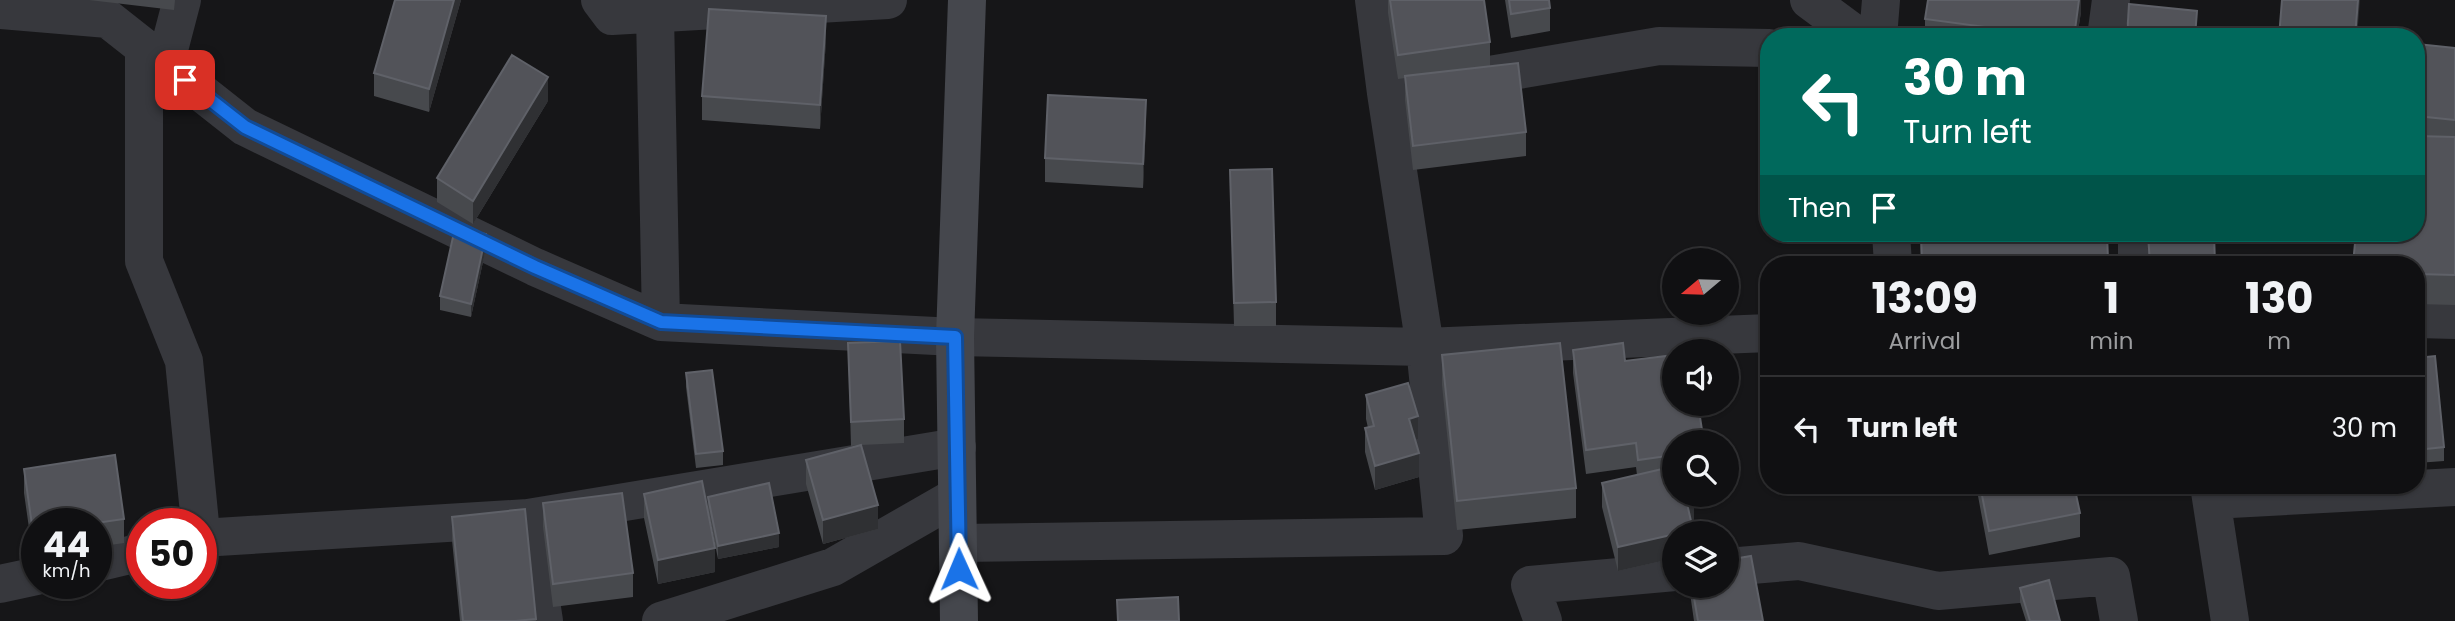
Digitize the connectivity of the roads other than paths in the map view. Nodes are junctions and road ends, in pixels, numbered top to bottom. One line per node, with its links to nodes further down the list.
1 (182, 0): 15 (street)
2 (600, 0): 10 (street)
3 (888, 0): 10 (street)
4 (967, 0): 21 (main road)
5 (1374, 0): 16 (street)
6 (1809, 0): 11 (street)
7 (1881, 0): 12 (street)
8 (2111, 0): 13 (street)
9 (0, 10): 15 (street)
10 (655, 14): 19 (street)
11 (1847, 28)
12 (1879, 28)
13 (2107, 28)
14 (1760, 48): 16 (street)
15 (154, 56): 19 (street); 28 (street)
16 (1386, 93): 22 (street)
17 (2425, 320): 18 (street)
18 (2455, 320)
19 (661, 322): 21 (street)
20 (1760, 333): 22 (street)
21 (955, 337): 22 (street); 23 (main road)
22 (1425, 347): 31 (street)
23 (957, 447): 27 (main road); 29 (street)
24 (2455, 487): 25 (street)
25 (2425, 488)
26 (2211, 494): 41 (street)
27 (957, 496): 31 (main road); 37 (street)
28 (199, 508)
29 (528, 519): 30 (street); 36 (street)
30 (217, 537)
31 (959, 543): 38 (main road)
32 (1739, 566): 40 (street)
33 (1662, 573): 39 (street)
34 (21, 579): 35 (street)
35 (0, 584)
36 (544, 621)
37 (661, 621)
38 (959, 621)
39 (1542, 621)
40 (2119, 621)
41 (2230, 621)

